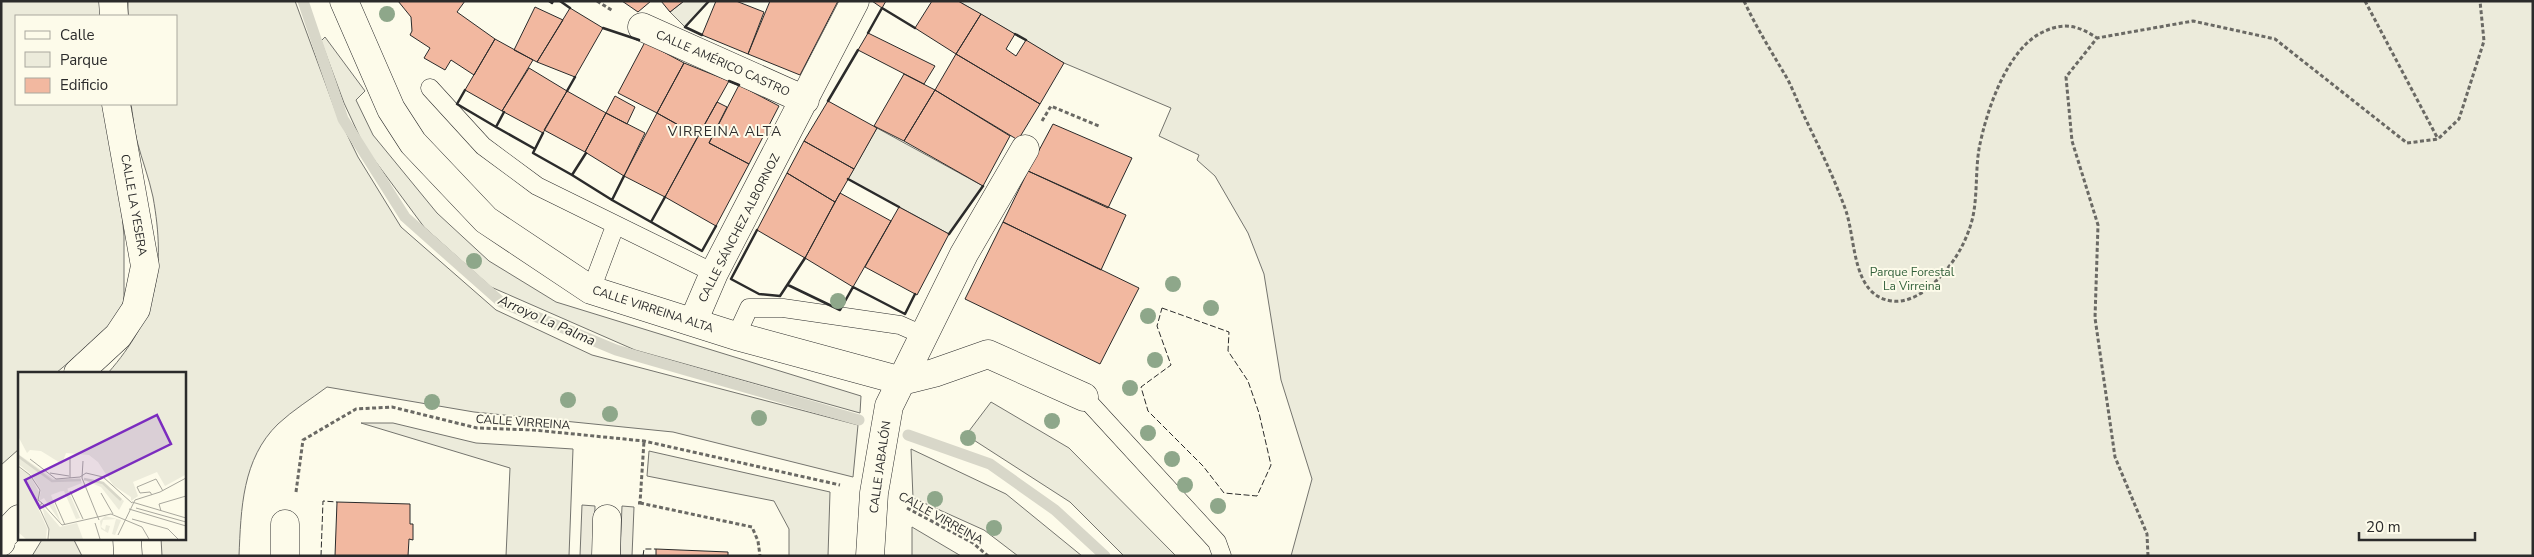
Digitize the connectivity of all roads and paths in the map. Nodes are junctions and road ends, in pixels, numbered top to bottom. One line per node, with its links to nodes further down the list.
1 (113, 1): 7 (street)
2 (344, 1): 19 (street, CALLE VIRREINA ALTA)
3 (855, 1): 11 (street, CALLE SÁNCHEZ ALBORNOZ)
4 (1744, 1): 9 (path)
5 (2365, 1): 15 (path)
6 (2480, 1): 15 (path)
7 (114, 15)
8 (642, 27): 11 (street, CALLE AMÉRICO CASTRO)
9 (2097, 38): 15 (path); 42 (path)
10 (430, 88): 17 (lane)
11 (805, 100): 18 (street, CALLE SÁNCHEZ ALBORNOZ)
12 (116, 105): 23 (street, CALLE LA YESERA)
13 (1045, 117): 14 (path)
14 (1099, 126)
15 (2438, 139)
16 (1025, 149): 22 (street, CALLE JABALÓN)
17 (615, 226): 18 (lane); 19 (lane)
18 (714, 273): 20 (street, CALLE SÁNCHEZ ALBORNOZ)
19 (591, 290): 20 (street, CALLE VIRREINA ALTA)
20 (693, 322): 21 (street, CALLE VIRREINA ALTA)
21 (736, 336): 22 (lane); 24 (street, CALLE VIRREINA ALTA)
22 (925, 336): 24 (street, CALLE JABALÓN)
23 (79, 372)
24 (902, 381): 25 (street, CALLE VIRREINA ALTA); 28 (street, CALLE JABALÓN)
25 (1084, 396): 41 (lane)
26 (644, 440): 27 (path, CALLE VIRREINA); 29 (path); 32 (path, CALLE VIRREINA)
27 (834, 484)
28 (874, 493): 39 (street, CALLE JABALÓN); 40 (path, CALLE VIRREINA)
29 (640, 503): 30 (path); 38 (path)
30 (607, 519): 37 (street)
31 (18, 520): 34 (street)
32 (285, 524): 36 (street)
33 (126, 540): 35 (street)
34 (1, 542)
35 (128, 556)
36 (284, 556)
37 (606, 556)
38 (760, 556)
39 (870, 556)
40 (988, 556)
41 (1222, 556)
42 (2148, 556)

